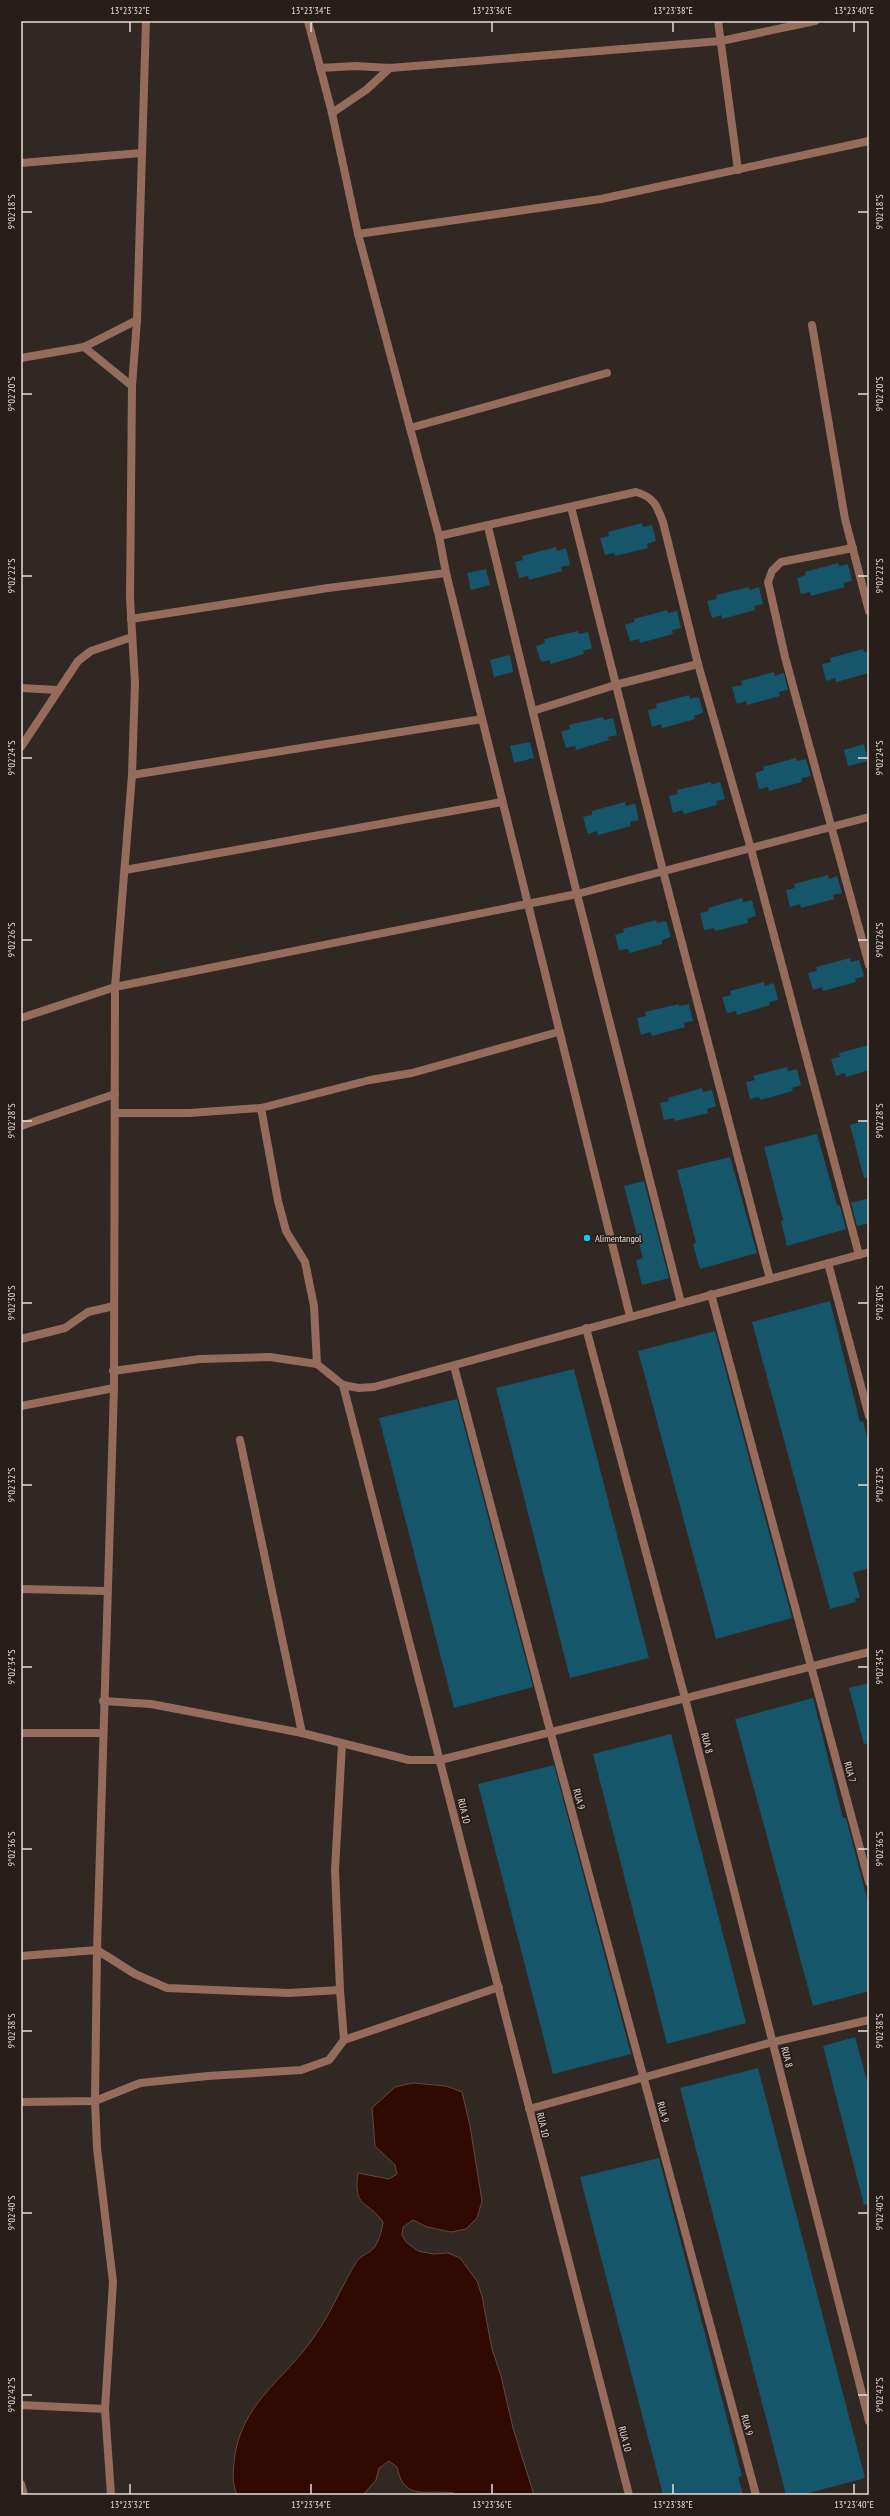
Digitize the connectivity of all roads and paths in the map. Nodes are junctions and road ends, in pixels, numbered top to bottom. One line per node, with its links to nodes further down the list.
1 (146, 21): 10 (street)
2 (308, 21): 6 (street)
3 (718, 21): 5 (street)
4 (815, 21): 5 (street)
5 (721, 41): 7 (street); 12 (street)
6 (320, 68): 7 (street); 8 (street)
7 (390, 68): 8 (street)
8 (332, 113): 13 (street)
9 (869, 141): 12 (street)
10 (141, 153): 11 (street); 14 (street)
11 (21, 163)
12 (738, 170): 13 (street)
13 (358, 234): 20 (street)
14 (137, 320): 16 (street); 19 (street)
15 (812, 325): 24 (street)
16 (84, 348): 17 (street); 19 (street)
17 (21, 358)
18 (607, 373): 20 (street)
19 (132, 386): 27 (street)
20 (410, 428): 23 (street)
21 (571, 507): 22 (street); 29 (street); 30 (street)
22 (488, 527): 23 (street); 33 (street)
23 (439, 536): 25 (street)
24 (853, 548): 26 (street); 39 (street)
25 (446, 573): 27 (street); 34 (street)
26 (869, 611)
27 (131, 619): 28 (street)
28 (132, 637): 32 (street); 36 (street)
29 (698, 664): 30 (street); 40 (street)
30 (615, 685): 33 (street); 42 (street)
31 (21, 688): 32 (street)
32 (58, 690): 35 (street)
33 (533, 711): 43 (street)
34 (482, 719): 36 (street); 37 (street)
35 (21, 747)
36 (132, 775): 41 (street)
37 (502, 802): 41 (street); 44 (street)
38 (869, 817): 39 (street)
39 (830, 827): 40 (street); 45 (street)
40 (751, 849): 42 (street); 54 (street)
41 (125, 870): 46 (street)
42 (663, 871): 43 (street); 56 (street)
43 (577, 894): 44 (street); 58 (street)
44 (528, 905): 46 (street); 48 (street)
45 (869, 965)
46 (115, 988): 47 (street); 49 (street)
47 (21, 1018)
48 (558, 1032): 50 (street); 60 (street)
49 (114, 1094): 51 (street); 52 (street)
50 (261, 1108): 51 (street); 63 (street)
51 (114, 1113): 59 (street)
52 (21, 1126)
53 (869, 1252): 54 (street)
54 (859, 1255): 55 (street)
55 (828, 1263): 56 (street); 69 (street)
56 (770, 1279): 57 (street)
57 (711, 1294): 58 (street); 74 (street, RUA 7)
58 (681, 1303): 60 (street)
59 (114, 1306): 62 (street); 65 (street)
60 (630, 1316): 61 (street)
61 (586, 1328): 64 (street); 75 (street, RUA 8)
62 (21, 1339)
63 (317, 1364): 65 (street); 66 (street)
64 (454, 1366): 66 (street); 80 (street, RUA 9)
65 (113, 1371): 67 (street)
66 (343, 1386): 82 (street, RUA 10)
67 (114, 1388): 68 (street); 72 (street)
68 (21, 1406)
69 (869, 1416)
70 (240, 1440): 79 (street)
71 (21, 1589): 72 (street)
72 (106, 1592): 76 (street)
73 (869, 1652): 74 (street)
74 (812, 1667): 75 (street); 83 (street, RUA 7)
75 (685, 1698): 80 (street); 90 (street, RUA 8)
76 (103, 1701): 78 (street); 79 (street)
77 (21, 1733): 78 (street)
78 (102, 1733): 84 (street)
79 (302, 1733): 81 (street)
80 (551, 1734): 82 (street); 91 (street, RUA 9)
81 (342, 1744): 82 (street); 87 (street)
82 (440, 1760): 86 (street, RUA 10)
83 (869, 1882)
84 (97, 1950): 85 (street); 87 (street); 92 (street)
85 (21, 1956)
86 (499, 1986): 89 (street); 94 (street, RUA 10)
87 (340, 1990): 89 (street)
88 (869, 2020): 90 (street)
89 (344, 2040): 92 (street)
90 (773, 2042): 91 (street); 97 (street, RUA 8)
91 (643, 2076): 94 (street); 102 (street, RUA 9)
92 (95, 2101): 93 (street); 96 (street)
93 (21, 2102)
94 (529, 2109): 101 (street, RUA 10)
95 (21, 2405): 96 (street)
96 (105, 2409): 100 (street)
97 (869, 2421)
98 (21, 2484): 99 (street)
99 (24, 2495)
100 (111, 2495)
101 (630, 2495)
102 (756, 2495)

